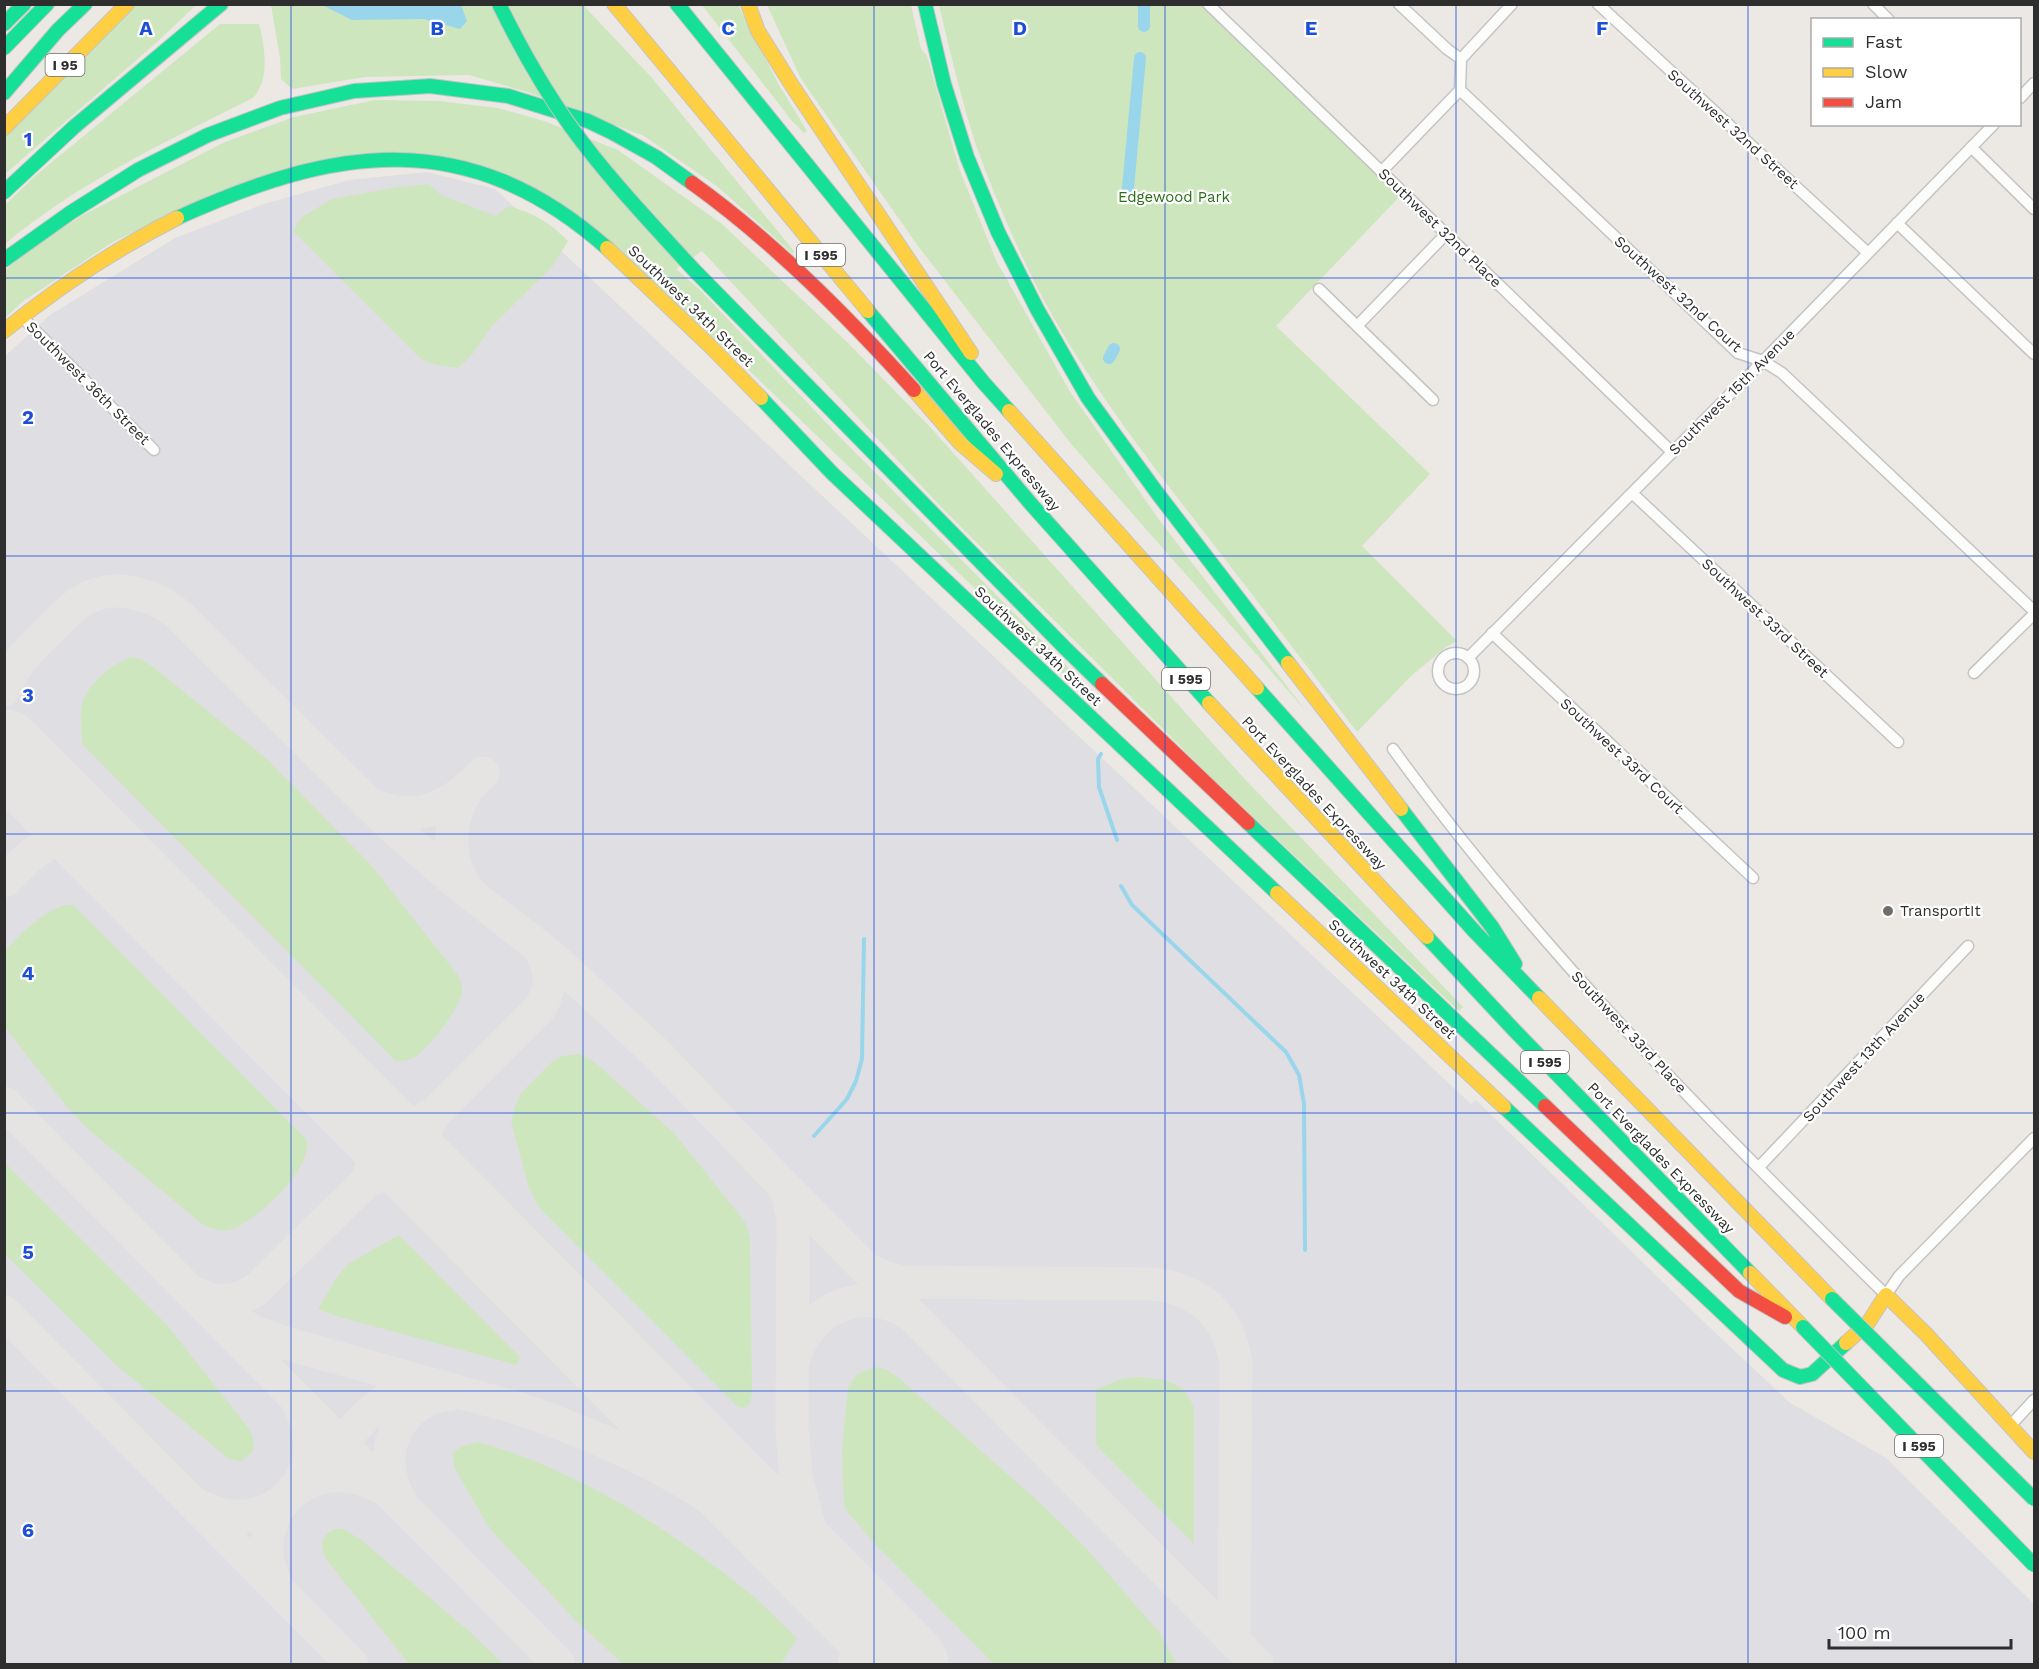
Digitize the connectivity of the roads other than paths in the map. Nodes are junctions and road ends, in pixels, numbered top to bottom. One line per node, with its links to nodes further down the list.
1 (24, 4): 18 (main road)
2 (48, 4): 19 (main road)
3 (72, 4): 21 (main road)
4 (85, 4): 24 (main road)
5 (127, 4): 27 (main road, I 95)
6 (499, 4): 60 (main road, bridge)
7 (614, 4): 47 (main road, Port Everglades Expressway / I 595)
8 (677, 4): 42 (main road, Port Everglades Expressway / I 595)
9 (748, 4): 42 (main road)
10 (925, 4): 56 (main road)
11 (1208, 4): 29 (street, Southwest 32nd Place)
12 (1399, 4): 20 (street)
13 (1512, 4): 20 (street)
14 (1598, 4): 34 (street, Southwest 32nd Street)
15 (1873, 4): 17 (street)
16 (219, 6): 30 (main road)
17 (1887, 18)
18 (4, 24)
19 (4, 48)
20 (1461, 59): 23 (street)
21 (4, 74)
22 (2034, 83): 25 (street)
23 (1460, 90): 29 (street); 41 (street, Southwest 32nd Court)
24 (4, 93)
25 (2021, 96)
26 (1992, 126): 28 (street, Southwest 15th Avenue)
27 (4, 128)
28 (1971, 147): 31 (street); 32 (street, Southwest 15th Avenue)
29 (1381, 172): 33 (street, Southwest 32nd Place)
30 (4, 192)
31 (2034, 209)
32 (1897, 223): 34 (street, Southwest 15th Avenue); 40 (street)
33 (1446, 234): 38 (street); 45 (street, Southwest 32nd Place)
34 (1868, 252): 41 (street, Southwest 15th Avenue)
35 (4, 260): 47 (main road)
36 (1319, 289): 38 (street)
37 (21, 316): 39 (main road, Southwest 34th Street); 44 (street, Southwest 36th Street); 59 (main road, Southwest 34th Street)
38 (1357, 326): 43 (street)
39 (4, 331)
40 (2034, 354)
41 (1762, 361): 45 (street, Southwest 15th Avenue); 48 (street, Southwest 32nd Court)
42 (983, 382): 56 (main road, Port Everglades Expressway / I 595)
43 (1433, 400)
44 (154, 450)
45 (1672, 452): 46 (street, Southwest 15th Avenue)
46 (1632, 493): 49 (street, Southwest 15th Avenue); 52 (street, Southwest 33rd Street)
47 (1031, 504): 60 (main road, Port Everglades Expressway / I 595)
48 (2034, 613): 51 (street)
49 (1492, 633): 50 (street, Southwest 15th Avenue); 54 (street, Southwest 33rd Court)
50 (1468, 658)
51 (1974, 673)
52 (1898, 742)
53 (1393, 749): 58 (street, Southwest 33rd Place)
54 (1753, 878)
55 (1968, 946): 58 (street, Southwest 13th Avenue)
56 (1537, 998): 64 (main road, Port Everglades Expressway / I 595, bridge)
57 (2034, 1138): 59 (street)
58 (1759, 1167): 59 (street, Southwest 33rd Place)
59 (1886, 1295): 62 (main road)
60 (1803, 1327): 65 (main road, Port Everglades Expressway / I 595, bridge)
61 (2034, 1400): 62 (street)
62 (2010, 1426): 63 (main road)
63 (2034, 1452)
64 (2034, 1499)
65 (2034, 1565)

